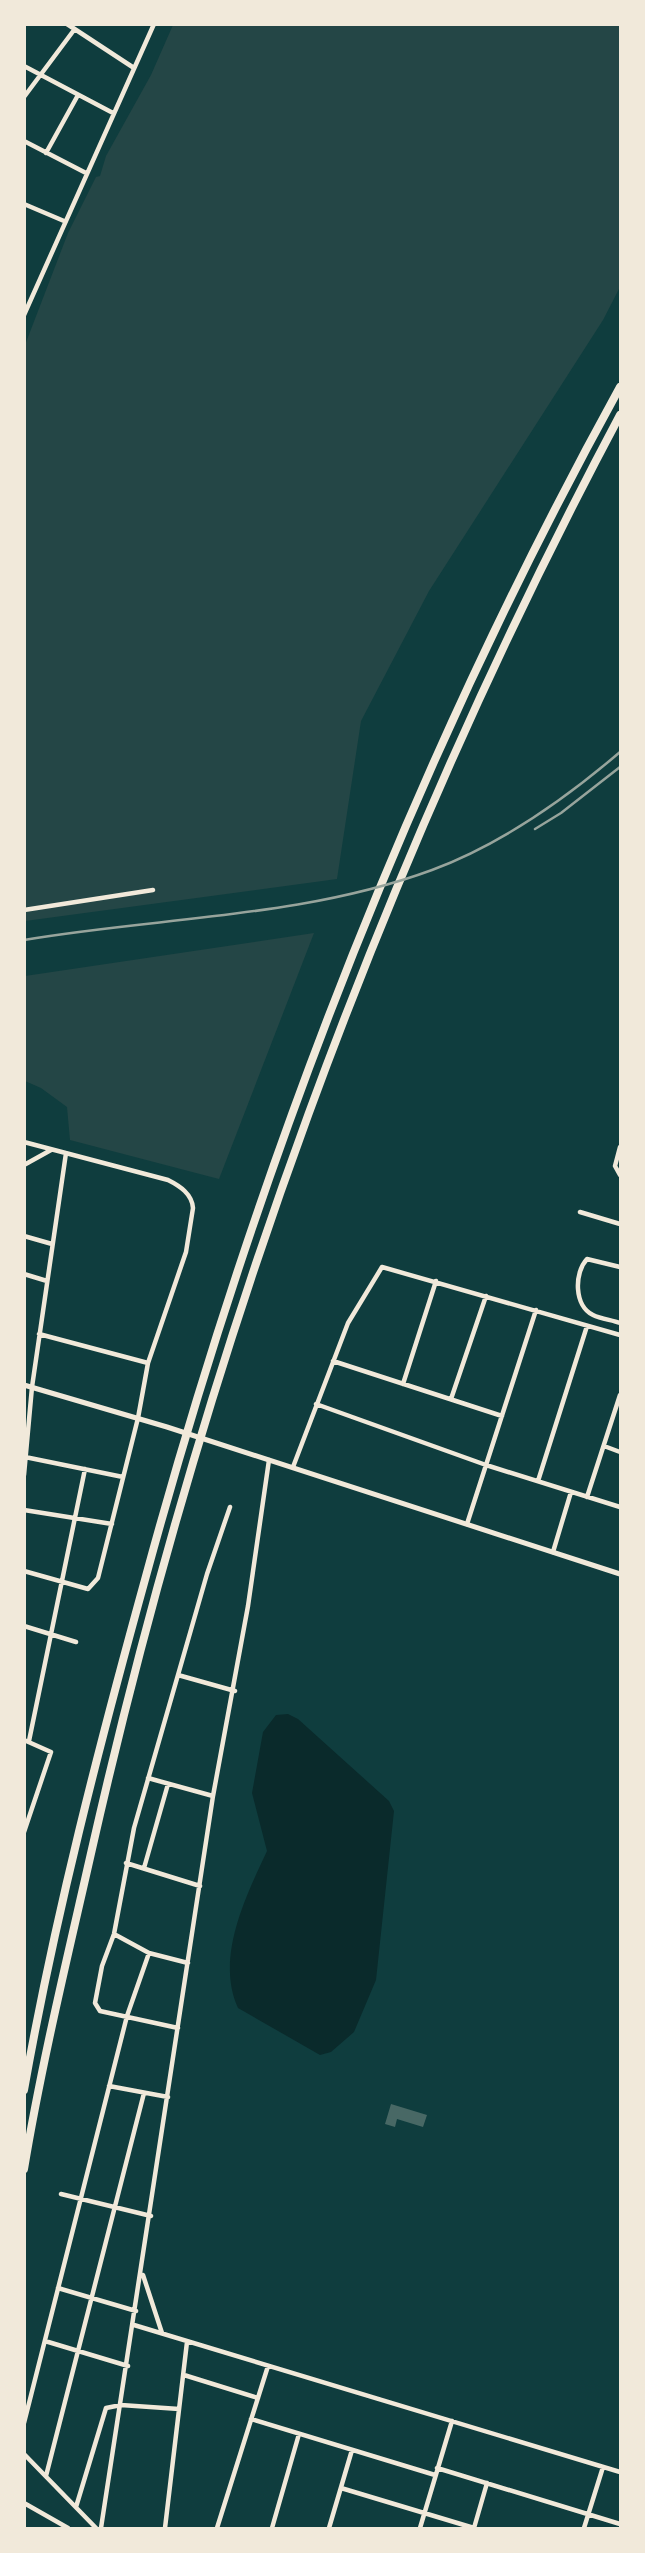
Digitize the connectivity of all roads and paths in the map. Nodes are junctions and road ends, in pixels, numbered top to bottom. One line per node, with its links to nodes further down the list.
1 (67, 24): 4 (street)
2 (145, 24): 3 (street)
3 (153, 27): 6 (street)
4 (74, 30): 6 (street); 7 (street)
5 (24, 66): 7 (street)
6 (134, 68): 10 (street)
7 (40, 77): 8 (street); 9 (street)
8 (78, 95): 10 (street); 12 (street)
9 (24, 97)
10 (113, 113): 13 (street)
11 (24, 141): 12 (street)
12 (46, 153): 13 (street)
13 (86, 173): 15 (street)
14 (24, 204): 15 (street)
15 (64, 221): 16 (street)
16 (24, 315)
17 (621, 387): 92 (highway)
18 (621, 415): 95 (highway)
19 (153, 890): 20 (street)
20 (24, 910)
21 (24, 1142): 23 (street)
22 (621, 1147): 26 (street)
23 (53, 1150): 24 (street); 25 (street)
24 (66, 1153): 30 (street); 42 (street)
25 (24, 1165)
26 (621, 1175)
27 (580, 1213): 28 (street)
28 (621, 1224)
29 (24, 1236): 30 (street)
30 (52, 1244): 33 (street)
31 (621, 1267): 37 (street)
32 (24, 1274): 33 (street)
33 (47, 1281): 39 (street)
34 (436, 1281): 35 (street); 41 (street); 43 (street)
35 (486, 1296): 36 (street); 47 (street)
36 (536, 1310): 38 (street); 49 (street)
37 (621, 1323)
38 (587, 1326): 40 (street); 60 (street)
39 (39, 1334): 42 (street); 45 (street)
40 (621, 1335)
41 (333, 1361): 43 (street); 48 (street)
42 (148, 1363): 50 (street)
43 (403, 1384): 47 (street)
44 (24, 1385): 45 (street)
45 (32, 1387): 50 (street); 53 (street)
46 (620, 1396): 51 (street)
47 (451, 1399): 49 (street)
48 (316, 1404): 55 (street); 56 (street)
49 (502, 1416): 55 (street)
50 (138, 1418): 54 (street); 59 (street)
51 (604, 1446): 52 (street); 62 (street)
52 (621, 1452)
53 (26, 1457): 57 (street); 58 (street)
54 (269, 1460): 56 (street); 77 (street)
55 (486, 1465): 60 (street); 68 (street)
56 (293, 1467): 68 (street)
57 (85, 1469): 59 (street); 66 (street)
58 (24, 1475)
59 (124, 1477): 67 (street)
60 (538, 1481): 61 (street)
61 (571, 1492): 62 (street); 69 (street)
62 (587, 1497): 64 (street)
63 (230, 1507): 76 (street)
64 (621, 1507)
65 (24, 1510): 66 (street)
66 (75, 1518): 67 (street); 72 (street)
67 (111, 1524): 72 (street)
68 (467, 1524): 69 (street)
69 (553, 1552): 71 (street)
70 (24, 1571): 72 (street)
71 (621, 1574)
72 (61, 1582): 74 (street)
73 (24, 1626): 74 (street)
74 (49, 1633): 75 (street); 78 (street)
75 (76, 1642)
76 (178, 1675): 77 (street); 79 (street)
77 (235, 1691): 81 (street)
78 (27, 1741): 82 (street)
79 (148, 1778): 80 (street); 83 (street)
80 (168, 1784): 81 (street); 84 (street)
81 (213, 1796): 85 (street)
82 (24, 1832)
83 (127, 1863): 84 (street); 86 (street)
84 (144, 1868): 85 (street)
85 (200, 1886): 88 (street)
86 (114, 1934): 87 (street); 89 (street)
87 (149, 1952): 88 (street); 89 (street)
88 (188, 1964): 90 (street)
89 (127, 2016): 90 (street); 91 (street)
90 (178, 2028): 94 (street)
91 (109, 2086): 93 (street); 97 (street)
92 (24, 2090)
93 (144, 2093): 94 (street); 98 (street)
94 (168, 2097): 99 (street)
95 (24, 2169)
96 (61, 2194): 97 (street)
97 (81, 2199): 98 (street); 101 (street)
98 (115, 2207): 99 (street); 102 (street)
99 (151, 2216): 100 (street)
100 (142, 2274): 103 (street); 105 (street)
101 (58, 2288): 102 (street); 106 (street)
102 (92, 2298): 103 (street); 108 (street)
103 (136, 2311): 104 (street)
104 (134, 2325): 105 (street); 109 (street)
105 (163, 2334): 107 (street)
106 (45, 2341): 108 (street); 117 (street)
107 (187, 2341): 110 (street); 111 (street)
108 (78, 2351): 109 (street); 125 (street)
109 (128, 2365): 113 (street)
110 (268, 2366): 112 (street); 116 (street)
111 (184, 2375): 112 (street); 114 (street)
112 (258, 2398): 115 (street)
113 (121, 2405): 114 (street); 129 (street); 135 (street)
114 (179, 2409): 136 (street)
115 (251, 2419): 118 (street); 137 (street)
116 (452, 2421): 121 (street); 122 (street)
117 (24, 2423)
118 (299, 2434): 119 (street); 138 (street)
119 (352, 2450): 124 (street); 127 (street)
120 (24, 2455): 125 (street)
121 (603, 2467): 123 (street); 131 (street)
122 (438, 2468): 124 (street); 126 (street)
123 (621, 2472)
124 (435, 2475): 130 (street)
125 (46, 2476): 129 (street)
126 (487, 2483): 131 (street); 134 (street)
127 (341, 2487): 130 (street); 139 (street)
128 (24, 2503): 133 (street)
129 (76, 2507): 135 (street)
130 (424, 2512): 134 (street); 140 (street)
131 (588, 2514): 132 (street); 141 (street)
132 (621, 2524)
133 (66, 2528)
134 (474, 2528)
135 (99, 2529)
136 (165, 2529)
137 (217, 2529)
138 (272, 2529)
139 (329, 2529)
140 (420, 2529)
141 (584, 2529)

